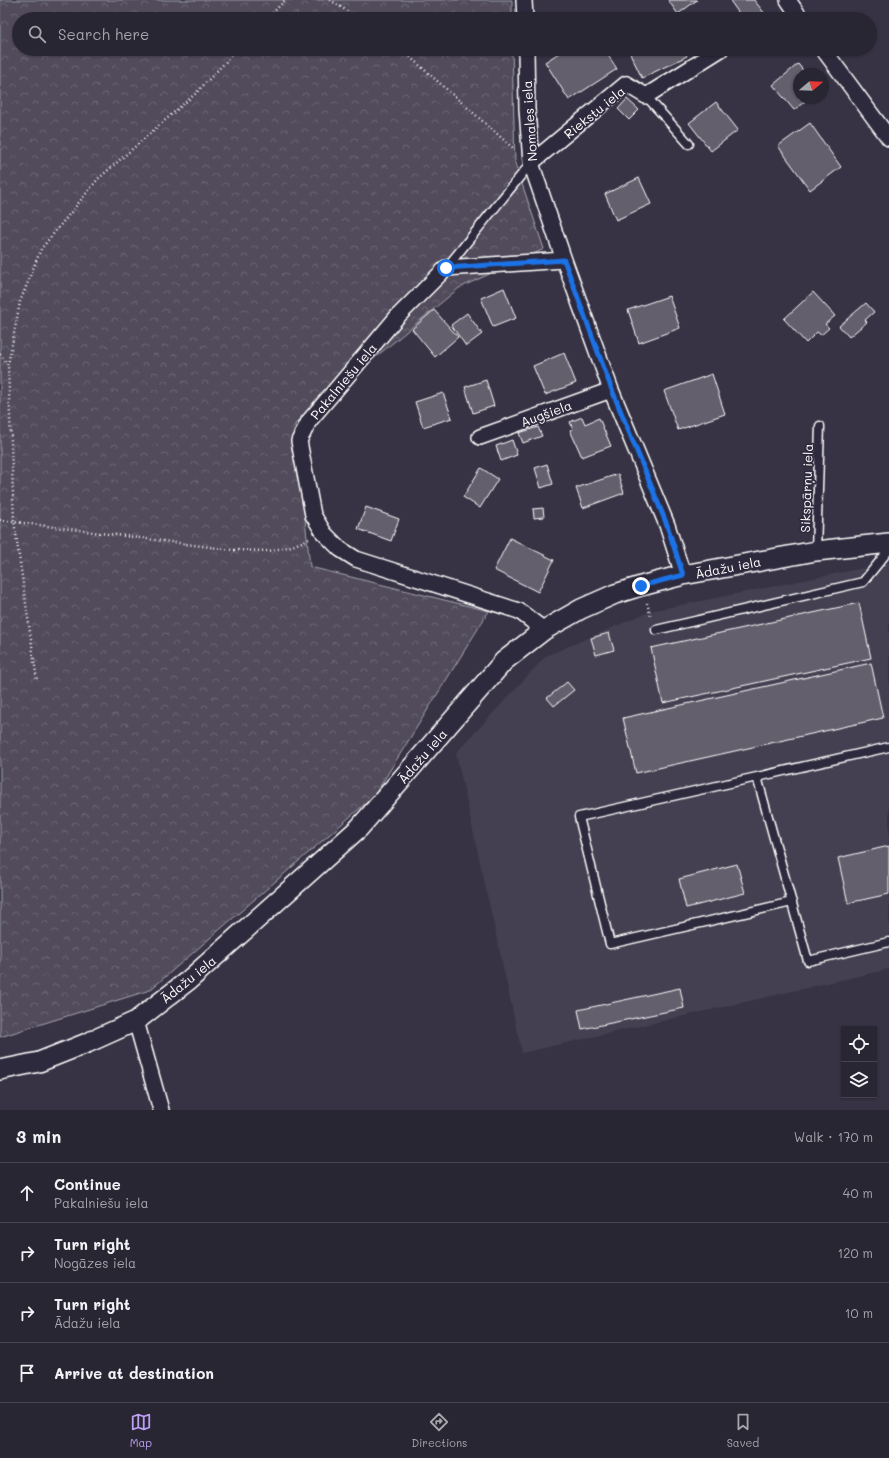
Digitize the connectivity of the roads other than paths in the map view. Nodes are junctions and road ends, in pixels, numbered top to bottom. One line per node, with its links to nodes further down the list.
1 (524, 0): 3 (street)
2 (788, 0): 4 (street)
3 (525, 12)
4 (796, 12)
5 (526, 56): 11 (street, Nomales iela)
6 (710, 56): 8 (street)
7 (828, 56): 9 (street)
8 (646, 96): 10 (lane, Riekstu iela); 11 (street, Riekstu iela)
9 (889, 138)
10 (689, 144)
11 (531, 163): 12 (street, Nomales iela); 13 (lane)
12 (564, 260): 13 (street); 14 (street, Nomales iela)
13 (446, 268): 21 (street, Pakalniešu iela)
14 (612, 390): 16 (street, Augšiela); 20 (street, Nomales iela)
15 (820, 426): 19 (lane, Sikspārņu iela)
16 (480, 437)
17 (889, 543): 19 (street, Ādažu iela)
18 (889, 550): 22 (lane)
19 (816, 551): 20 (street, Ādažu iela)
20 (683, 575): 21 (street, Ādažu iela)
21 (544, 630): 27 (street, Ādažu iela)
22 (656, 630)
23 (889, 748): 24 (lane)
24 (758, 777): 25 (lane); 25 (lane)
25 (792, 902): 26 (lane)
26 (889, 942)
27 (136, 1020): 28 (street, Ādažu iela); 29 (street)
28 (0, 1070)
29 (161, 1110)

